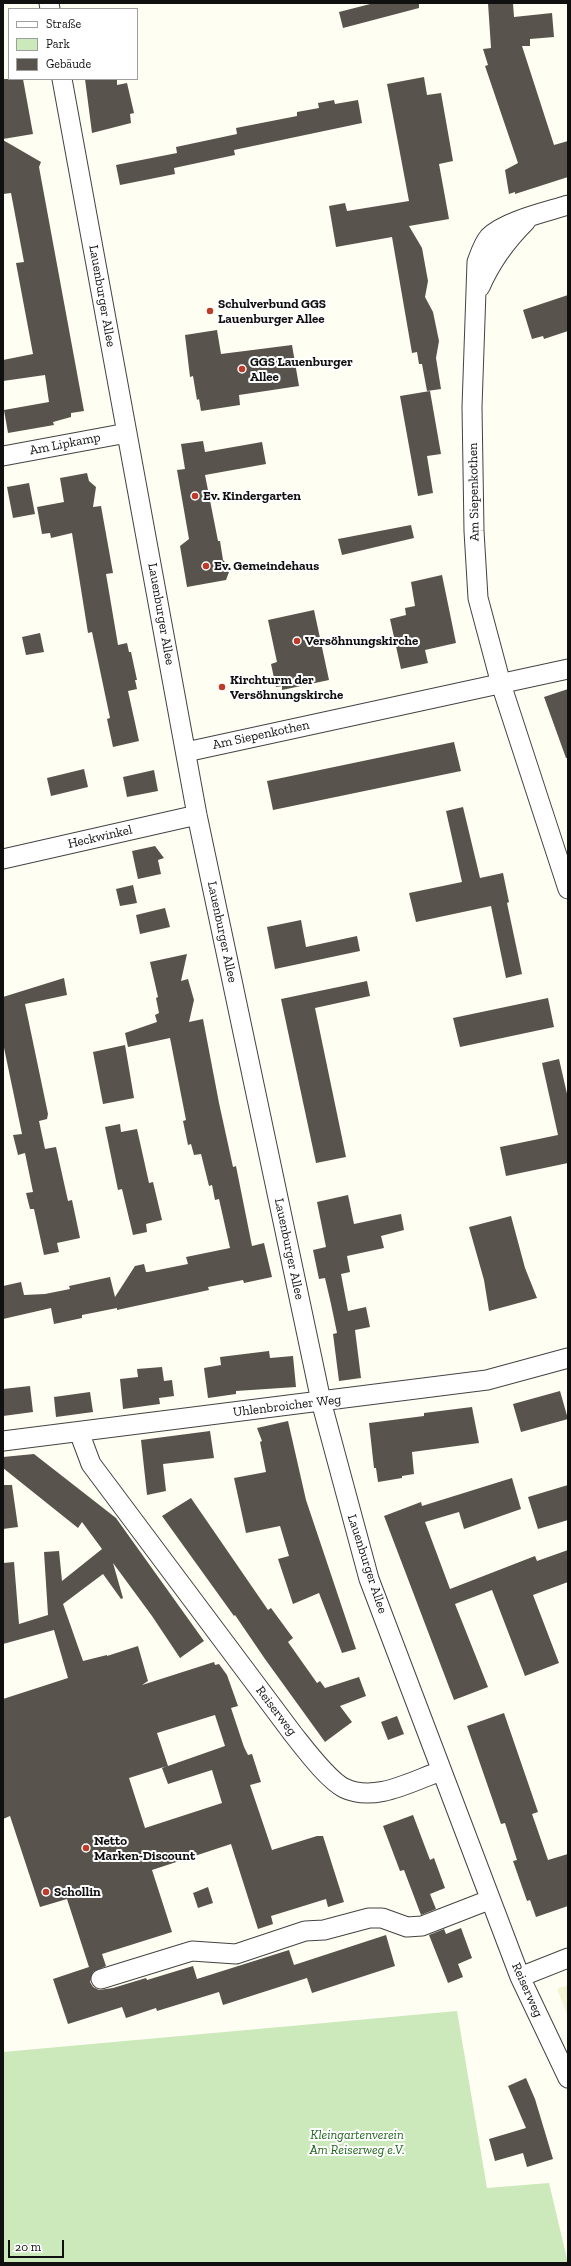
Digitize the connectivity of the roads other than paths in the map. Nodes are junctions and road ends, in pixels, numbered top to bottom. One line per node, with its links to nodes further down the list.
1 (62, 80): 3 (street, Lauenburger Allee)
2 (568, 206): 6 (street, Am Siepenkothen)
3 (127, 433): 4 (street, Am Lipkamp); 7 (street, Lauenburger Allee)
4 (3, 456)
5 (568, 669): 6 (street)
6 (501, 684): 7 (street, Am Siepenkothen); 9 (street, Am Siepenkothen)
7 (186, 752): 8 (street, Lauenburger Allee)
8 (197, 815): 10 (street, Heckwinkel); 13 (street, Lauenburger Allee)
9 (562, 851): 11 (street, Am Siepenkothen)
10 (3, 859)
11 (568, 889)
12 (568, 1358): 13 (street, Uhlenbroicher Weg)
13 (321, 1401): 14 (street, Uhlenbroicher Weg); 16 (street, Lauenburger Allee)
14 (79, 1432): 15 (street, Uhlenbroicher Weg); 16 (street, Reiserweg)
15 (3, 1441)
16 (441, 1771): 17 (street, Reiserweg)
17 (490, 1900): 19 (street, Reiserweg); 20 (street)
18 (568, 1958): 19 (street)
19 (520, 1977): 21 (street, Reiserweg)
20 (101, 1979)
21 (568, 2078)

